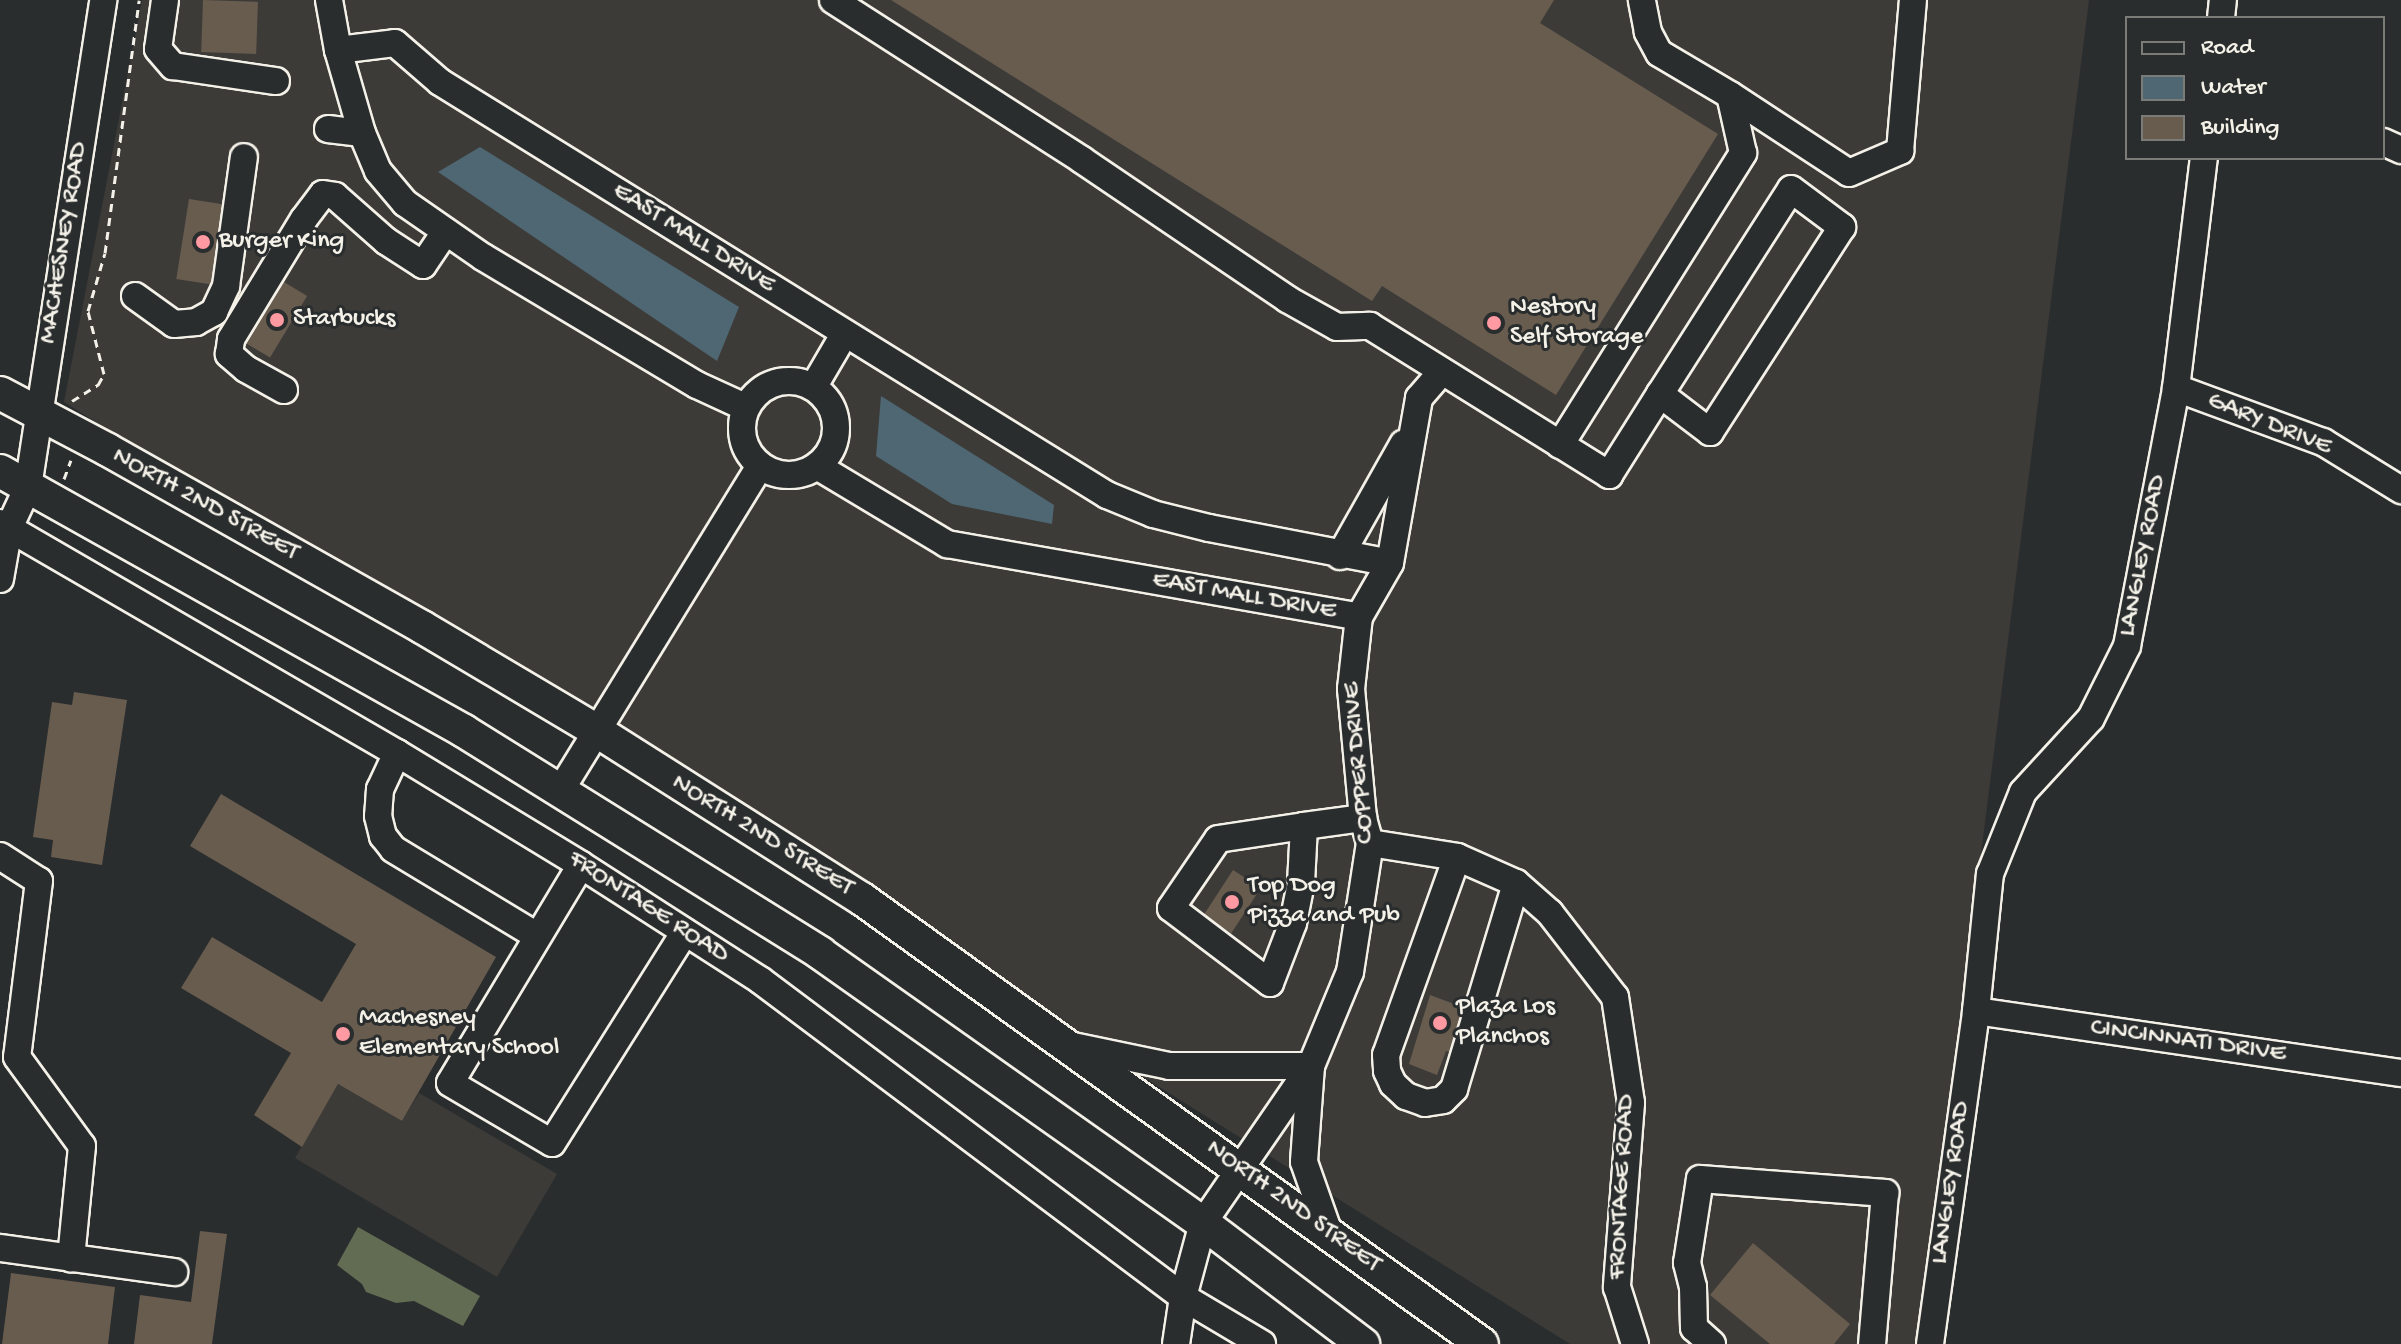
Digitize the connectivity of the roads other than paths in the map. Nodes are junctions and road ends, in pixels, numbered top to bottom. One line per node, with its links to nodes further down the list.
1 (103, 0): 24 (street, MACHESNEY ROAD)
2 (165, 0): 8 (street)
3 (329, 0): 7 (street)
4 (833, 0): 17 (street)
5 (1642, 0): 9 (street)
6 (1913, 0): 9 (street)
7 (338, 50): 11 (street); 16 (street, EAST MALL DRIVE)
8 (276, 81)
9 (1730, 95): 26 (street)
10 (328, 129): 11 (street)
11 (362, 133): 14 (street)
12 (244, 157): 15 (street)
13 (2204, 160): 19 (street, LANGLEY ROAD)
14 (445, 232): 20 (street); 23 (street)
15 (135, 296)
16 (845, 333): 18 (street); 33 (street, EAST MALL DRIVE)
17 (1442, 372): 25 (street); 26 (street)
18 (814, 386): 23 (street); 28 (street)
19 (2176, 388): 30 (street, GARY DRIVE); 49 (street, LANGLEY ROAD)
20 (284, 390)
21 (0, 393): 24 (main road, NORTH 2ND STREET)
22 (1660, 394): 22 (street); 26 (street)
23 (745, 407): 27 (street)
24 (38, 413): 31 (street, MACHESNEY ROAD); 37 (main road, NORTH 2ND STREET)
25 (1411, 429): 33 (street); 34 (street)
26 (1560, 445)
27 (760, 466): 28 (street); 37 (street)
28 (817, 466): 36 (street, EAST MALL DRIVE)
29 (0, 471): 31 (main road)
30 (2401, 490)
31 (41, 494): 32 (street, MACHESNEY ROAD); 39 (main road)
32 (5, 526): 35 (street, MACHESNEY ROAD); 38 (street, FRONTAGE ROAD)
33 (1340, 556): 34 (street, EAST MALL DRIVE)
34 (1390, 563): 36 (street)
35 (0, 579)
36 (1359, 617): 40 (street, COPPER DRIVE)
37 (597, 731): 39 (street); 50 (main road, NORTH 2ND STREET)
38 (397, 753): 45 (street, FRONTAGE ROAD); 48 (street)
39 (560, 791): 55 (main road)
40 (1363, 818): 41 (street); 42 (street, COPPER DRIVE)
41 (1304, 826): 41 (street)
42 (1370, 843): 44 (street, FRONTAGE ROAD); 52 (street, COPPER DRIVE)
43 (0, 856): 51 (street)
44 (1457, 857): 46 (street, FRONTAGE ROAD); 46 (street)
45 (581, 865): 47 (street, FRONTAGE ROAD); 48 (street)
46 (1516, 883): 65 (street, FRONTAGE ROAD)
47 (685, 932): 48 (street); 60 (street, FRONTAGE ROAD)
48 (537, 936)
49 (1976, 1011): 53 (street, CINCINNATI DRIVE); 68 (street, LANGLEY ROAD)
50 (1065, 1044): 52 (street); 54 (main road, NORTH 2ND STREET)
51 (9, 1056): 58 (street)
52 (1311, 1066): 54 (street, COPPER DRIVE); 56 (street)
53 (2401, 1073)
54 (1241, 1171): 55 (street, COPPER DRIVE); 56 (main road, NORTH 2ND STREET)
55 (1203, 1223): 60 (street, COPPER DRIVE); 63 (main road)
56 (1329, 1233): 64 (main road, NORTH 2ND STREET)
57 (0, 1248): 58 (street)
58 (71, 1258): 59 (street)
59 (174, 1272)
60 (1183, 1297): 61 (street, COPPER DRIVE); 62 (street, FRONTAGE ROAD)
61 (1176, 1344)
62 (1262, 1344)
63 (1363, 1344)
64 (1482, 1344)
65 (1635, 1344)
66 (1712, 1344): 67 (street)
67 (1872, 1344)
68 (1930, 1344)

